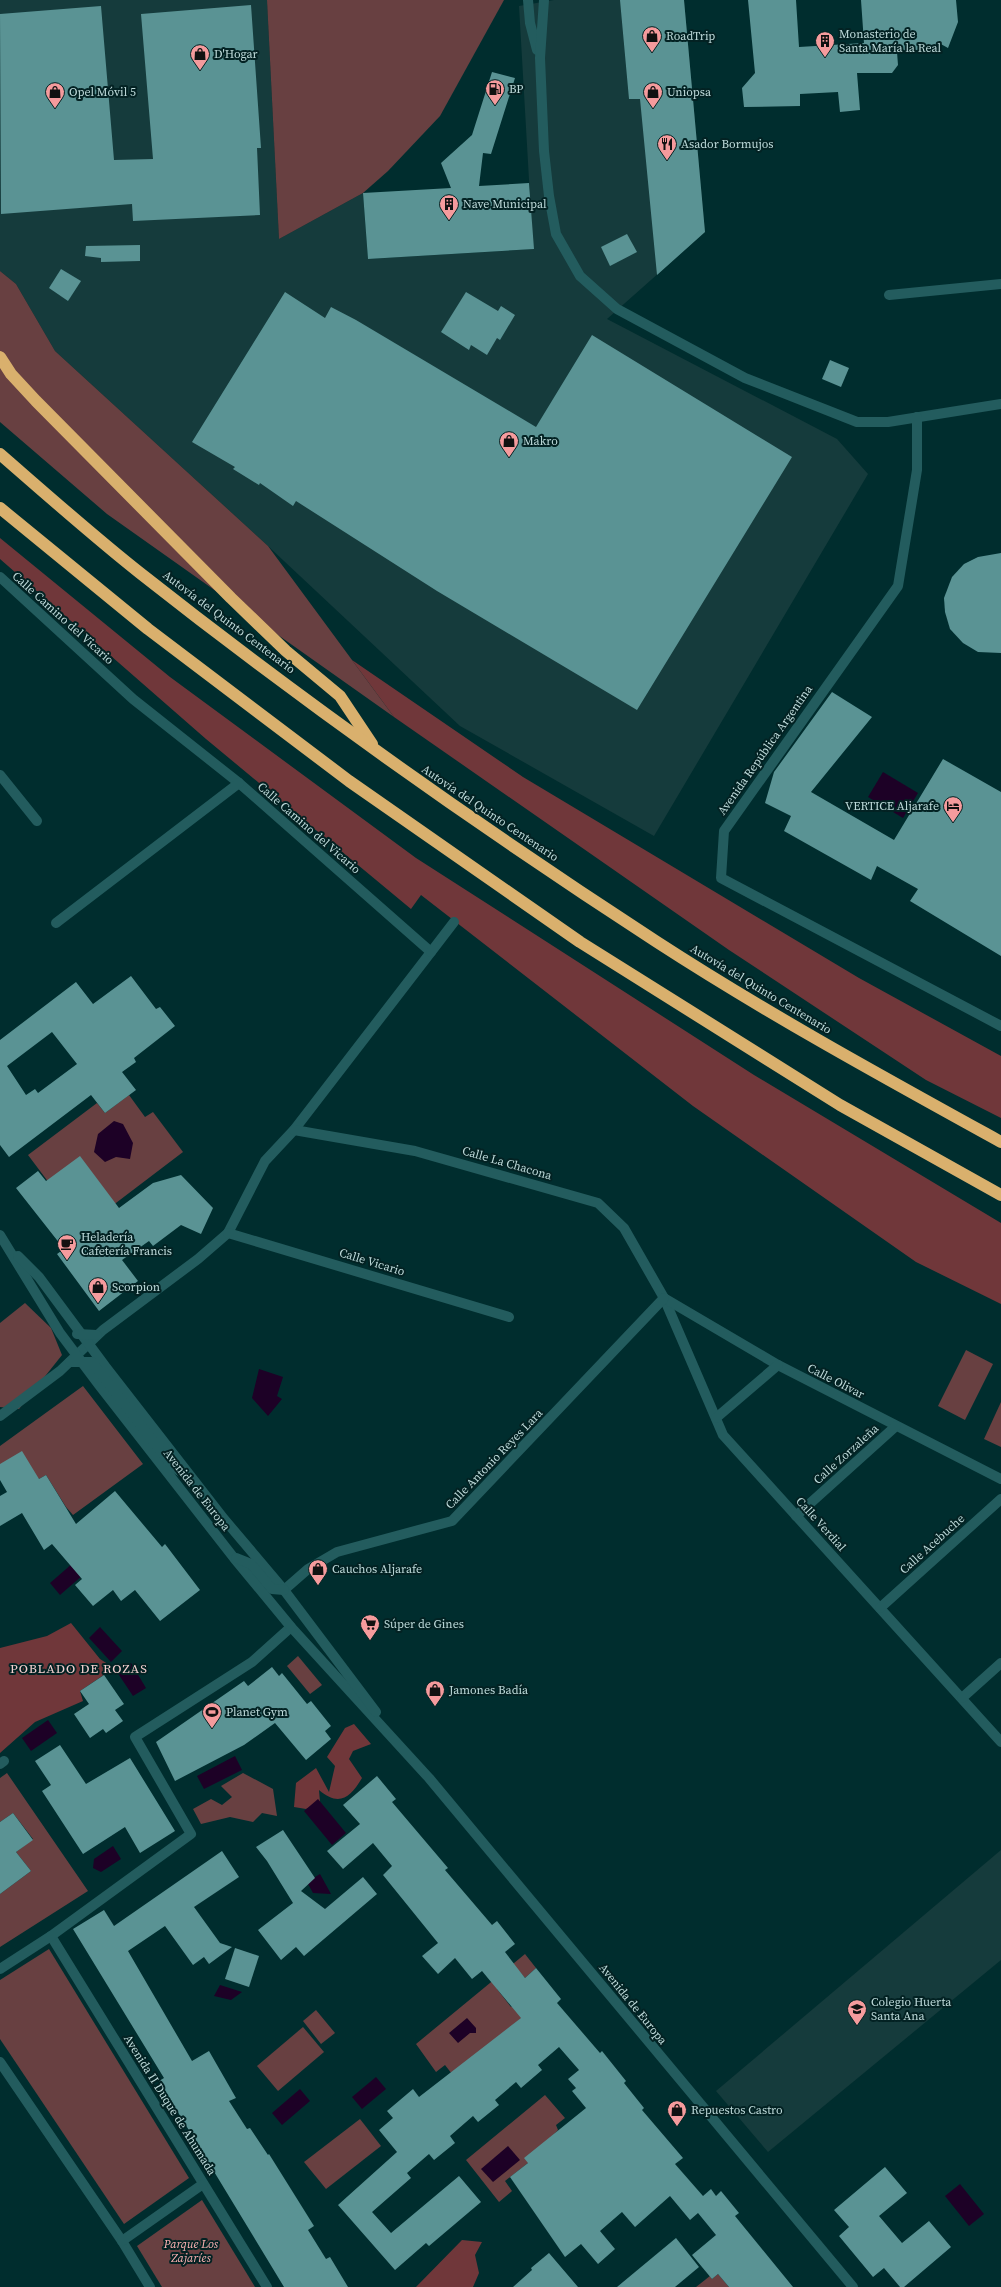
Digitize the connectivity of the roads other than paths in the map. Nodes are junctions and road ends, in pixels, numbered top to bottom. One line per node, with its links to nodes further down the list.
1 (528, 0): 3 (street)
2 (544, 0): 3 (street)
3 (540, 58): 8 (street)
4 (1001, 284): 5 (street)
5 (889, 295)
6 (0, 357): 12 (highway)
7 (1001, 404): 8 (street)
8 (918, 417): 19 (street, Avenida República Argentina)
9 (0, 454): 12 (highway, Autovía del Quinto Centenario)
10 (0, 508): 22 (highway)
11 (0, 578): 14 (street, Calle Camino del Vicario)
12 (377, 752): 21 (highway, Autovía del Quinto Centenario)
13 (0, 775): 15 (street)
14 (239, 783): 17 (street); 18 (street, Calle Camino del Vicario)
15 (37, 821)
16 (454, 922): 18 (street)
17 (56, 923)
18 (430, 952): 20 (street)
19 (1001, 1026)
20 (294, 1130): 23 (street); 26 (street, Calle La Chacona)
21 (1001, 1142)
22 (1001, 1195)
23 (228, 1233): 27 (street, Calle Vicario); 29 (street)
24 (2, 1238): 25 (street, Avenida de Europa); 28 (street, Avenida de Europa)
25 (24, 1273): 28 (street); 31 (street, Avenida de Europa)
26 (664, 1298): 32 (street, Calle Olivar); 34 (street, Calle Verdial); 41 (street, Calle Antonio Reyes Lara)
27 (509, 1317)
28 (82, 1335): 29 (street); 30 (street, Avenida de Europa)
29 (97, 1335): 30 (street)
30 (89, 1345): 31 (street); 36 (street, Avenida de Europa)
31 (76, 1360): 33 (street); 36 (street); 40 (street, Avenida de Europa)
32 (778, 1365): 34 (street); 35 (street, Calle Olivar)
33 (0, 1416)
34 (716, 1418): 39 (street, Calle Verdial)
35 (896, 1426): 37 (street, Calle Olivar); 39 (street, Calle Zorzaleña)
36 (193, 1479): 41 (street, Avenida de Europa)
37 (1001, 1479)
38 (1001, 1499): 42 (street, Calle Acebuche)
39 (796, 1516): 42 (street, Calle Verdial)
40 (234, 1558): 41 (street); 43 (street, Avenida de Europa)
41 (284, 1590): 46 (street, Avenida de Europa)
42 (880, 1608): 45 (street, Calle Verdial)
43 (291, 1627): 46 (street, Avenida de Europa); 48 (street)
44 (1001, 1663): 45 (street)
45 (962, 1698): 47 (street, Calle Verdial)
46 (393, 1737): 55 (street, Avenida de Europa)
47 (1001, 1742)
48 (51, 1936): 49 (street); 51 (street, Avenida II Duque de Ahumada)
49 (0, 1969)
50 (0, 2062): 52 (street)
51 (203, 2184): 52 (street); 54 (street, Avenida II Duque de Ahumada)
52 (122, 2241): 53 (street)
53 (150, 2287)
54 (267, 2287)
55 (853, 2287)

